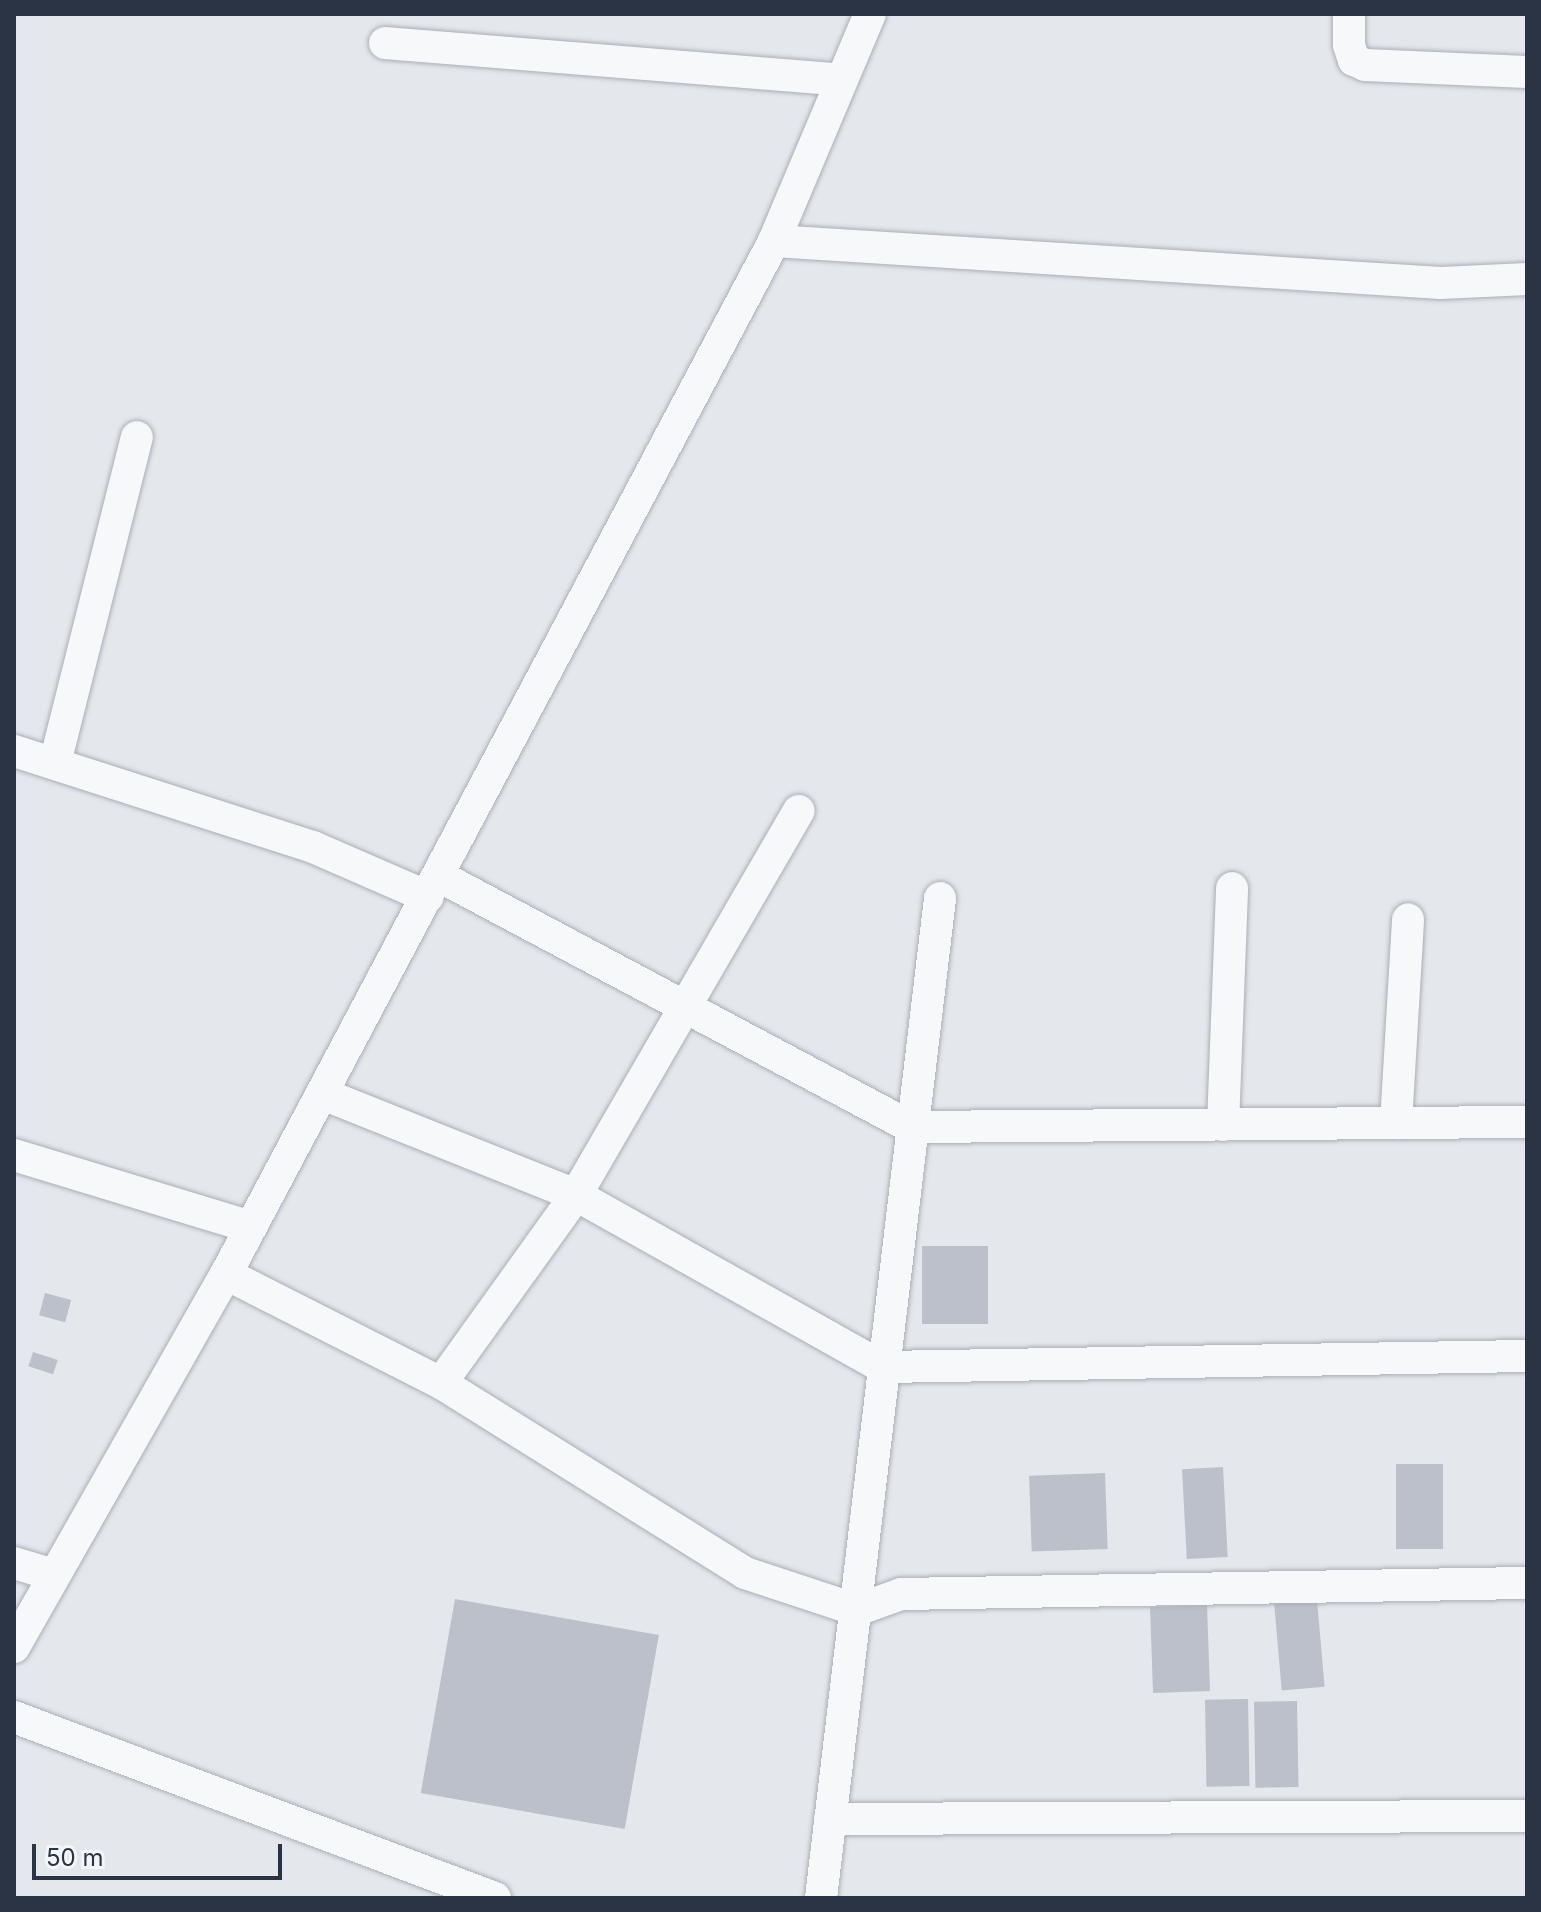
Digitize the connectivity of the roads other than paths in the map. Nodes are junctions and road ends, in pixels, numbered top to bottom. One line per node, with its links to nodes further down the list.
1 (870, 14): 5 (street)
2 (1349, 14): 4 (street)
3 (385, 43): 5 (street)
4 (1527, 72)
5 (842, 80): 6 (street)
6 (774, 241): 7 (street); 12 (street)
7 (1527, 279)
8 (137, 437): 10 (street)
9 (14, 751): 10 (street)
10 (55, 763): 12 (street)
11 (799, 811): 16 (street)
12 (434, 887): 16 (street); 17 (street)
13 (1232, 888): 20 (street)
14 (940, 898): 21 (street)
15 (1408, 919): 19 (street)
16 (688, 1008): 21 (street); 23 (street)
17 (323, 1094): 23 (street); 24 (street)
18 (1527, 1122): 19 (street)
19 (1396, 1123): 20 (street)
20 (1223, 1125): 21 (street)
21 (911, 1127): 27 (street)
22 (14, 1155): 24 (street)
23 (576, 1195): 27 (street); 28 (street)
24 (248, 1226): 25 (street)
25 (226, 1274): 28 (street); 30 (street)
26 (1527, 1356): 27 (street)
27 (883, 1367): 32 (street)
28 (441, 1383): 32 (street)
29 (14, 1563): 30 (street)
30 (54, 1575): 33 (street)
31 (1527, 1583): 32 (street)
32 (857, 1610): 36 (street)
33 (14, 1647)
34 (14, 1717): 37 (street)
35 (1527, 1816): 36 (street)
36 (830, 1819): 38 (street)
37 (495, 1898)
38 (821, 1898)

